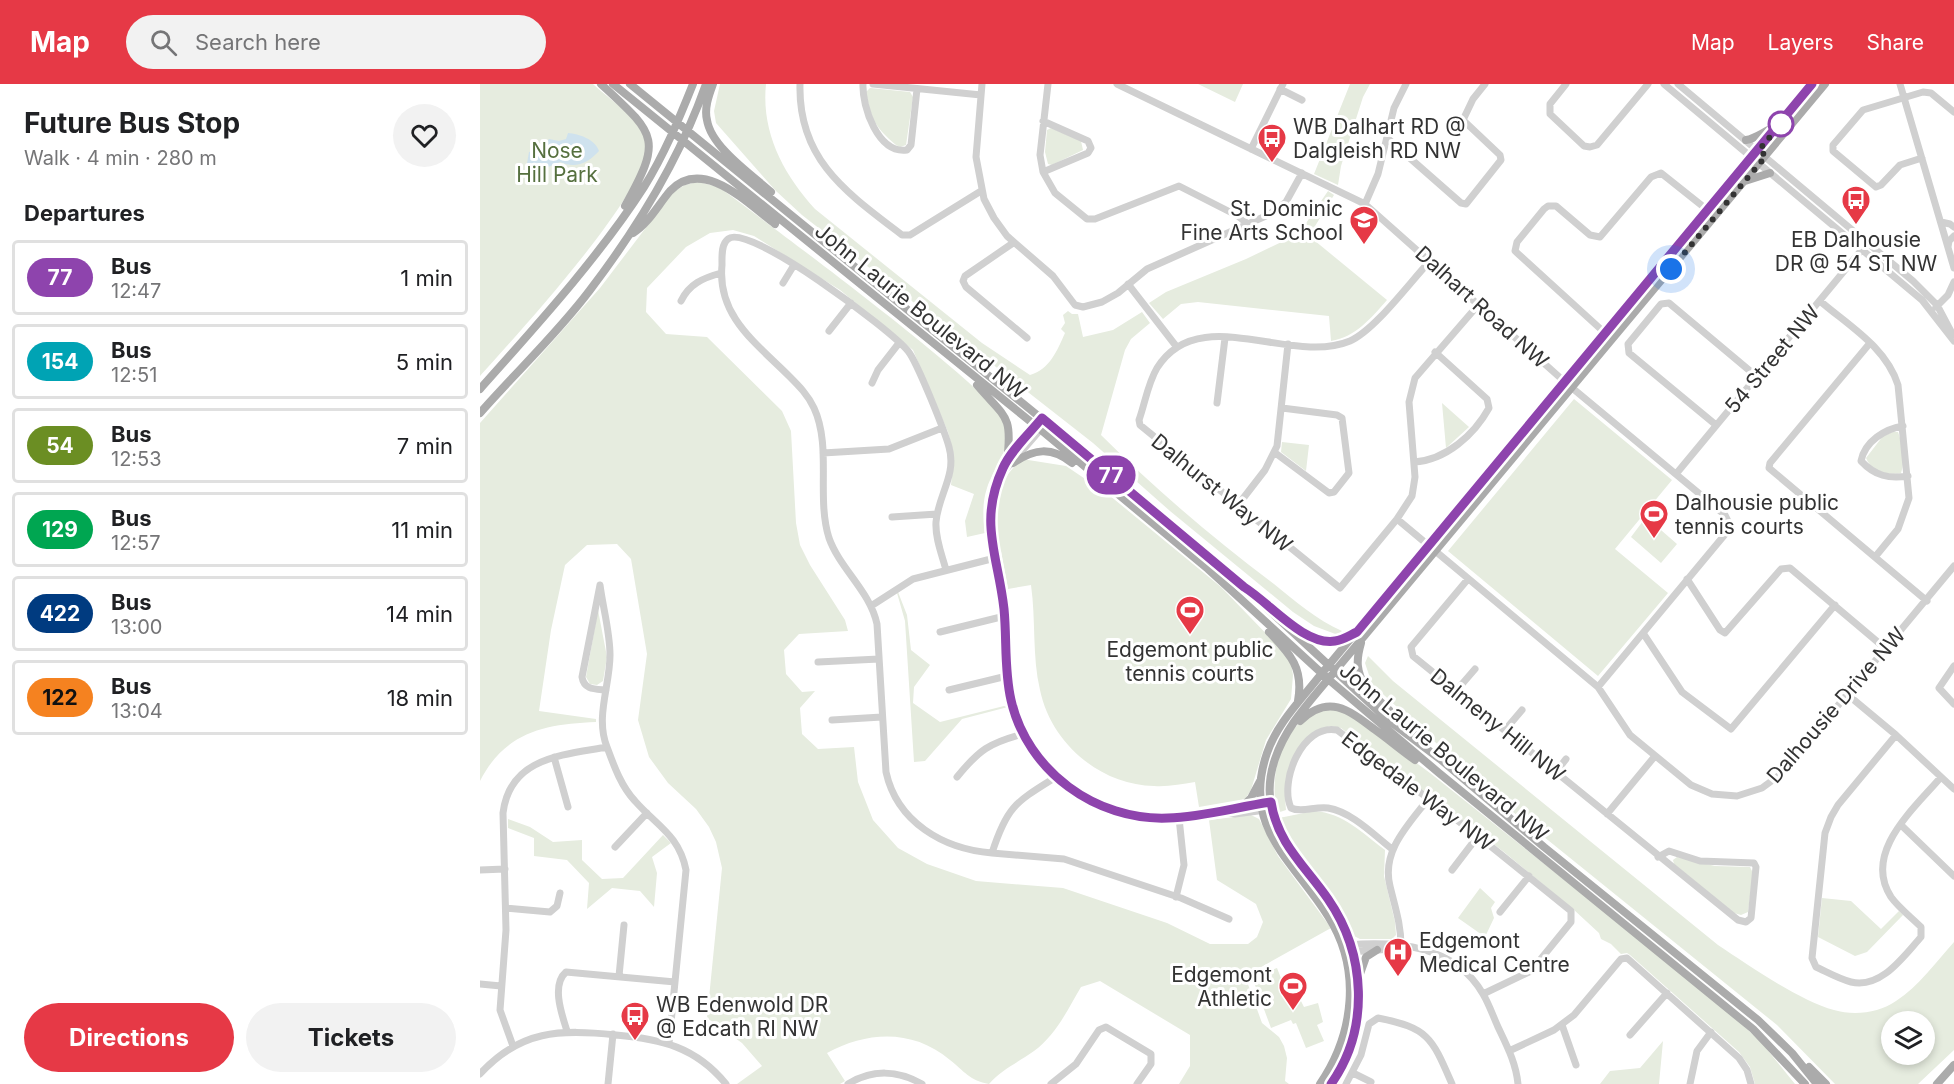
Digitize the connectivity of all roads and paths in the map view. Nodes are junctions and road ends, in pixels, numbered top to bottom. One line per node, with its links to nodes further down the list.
1 (601, 84): 52 (main road)
2 (613, 84): 32 (main road, John Laurie Boulevard NW)
3 (630, 84): 29 (main road, John Laurie Boulevard NW)
4 (693, 84): 29 (main road)
5 (706, 84): 31 (main road)
6 (713, 84): 55 (main road)
7 (800, 84): 44 (street)
8 (863, 84): 23 (street)
9 (873, 84): 23 (street)
10 (982, 84): 24 (street)
11 (1048, 84): 28 (street)
12 (1117, 84): 36 (street, Dalhart Road NW)
13 (1406, 84): 33 (street)
14 (1485, 84): 33 (street)
15 (1566, 84): 16 (street)
16 (1648, 84)
17 (1664, 84): 39 (street)
18 (1678, 84): 34 (street)
19 (1812, 84): 30 (main road)
20 (1825, 84): 37 (main road)
21 (1900, 84): 25 (street)
22 (1282, 86): 26 (street); 36 (street)
23 (917, 89): 24 (street)
24 (981, 95): 44 (street)
25 (1904, 97): 27 (street); 38 (street); 38 (street)
26 (1302, 100)
27 (1954, 112)
28 (1043, 121): 40 (street); 40 (street)
29 (678, 123): 31 (main road, John Laurie Boulevard NW); 32 (main road)
30 (1779, 126): 34 (main road); 37 (main road)
31 (688, 131): 35 (main road); 55 (main road, John Laurie Boulevard NW)
32 (673, 132): 35 (main road, John Laurie Boulevard NW); 52 (main road)
33 (1387, 138): 45 (street)
34 (1746, 140): 37 (street)
35 (684, 141): 51 (main road, John Laurie Boulevard NW); 53 (main road)
36 (1251, 149): 42 (street, Dalhart Road NW)
37 (1762, 153): 39 (main road); 57 (street)
38 (1922, 158): 48 (street)
39 (1755, 160): 41 (street); 43 (main road); 46 (main road)
40 (1043, 172): 49 (street)
41 (1770, 173): 43 (main road); 59 (street)
42 (1302, 174): 45 (street, Dalhart Road NW); 49 (street)
43 (1744, 181): 47 (main road)
44 (981, 191): 56 (street)
45 (1365, 204): 60 (street, Dalhart Road NW)
46 (1707, 210): 47 (street); 73 (main road); 73 (street)
47 (1715, 216): 85 (main road)
48 (1941, 222): 50 (street); 58 (street)
49 (1249, 225): 66 (street)
50 (1954, 227)
51 (791, 230): 53 (main road); 82 (main road, John Laurie Boulevard NW)
52 (614, 231): 86 (main road)
53 (630, 234): 89 (main road)
54 (1954, 236): 58 (street)
55 (823, 242): 90 (main road, John Laurie Boulevard NW)
56 (1013, 243): 66 (street); 74 (street)
57 (1868, 243): 59 (street, 54 Street NW); 71 (street)
58 (1948, 249): 62 (street)
59 (1862, 250): 68 (street, 54 Street NW); 71 (street)
60 (1430, 261): 70 (street, Dalhart Road NW); 79 (street)
61 (794, 265): 63 (street); 65 (street); 69 (street)
62 (1954, 268)
63 (721, 273): 67 (street); 96 (street)
64 (1954, 282): 71 (street)
65 (783, 283)
66 (1128, 284): 80 (street)
67 (681, 301)
68 (1820, 301): 78 (street); 83 (street, 54 Street NW)
69 (850, 303): 72 (street); 77 (street)
70 (1479, 304): 81 (street, Dalhurst Way NW); 85 (street, Dalhart Road NW)
71 (1934, 308): 76 (street)
72 (829, 331)
73 (1605, 333): 85 (main road)
74 (1026, 338)
75 (1224, 338): 79 (street); 80 (street); 87 (street)
76 (1954, 341)
77 (899, 343): 84 (street); 93 (street)
78 (1870, 343): 92 (street); 107 (street)
79 (1288, 344): 88 (street)
80 (1176, 346): 102 (street, Dalhurst Way NW)
81 (1436, 352): 98 (street, Dalhurst Way NW); 98 (street)
82 (973, 376): 94 (main road, John Laurie Boulevard NW); 97 (main road)
83 (1756, 376): 91 (street, 54 Street NW); 91 (street)
84 (872, 383)
85 (1569, 385): 99 (street, Dalhart Road NW); 106 (main road)
86 (480, 389)
87 (1217, 403)
88 (1282, 408): 95 (street); 95 (street)
89 (480, 413)
90 (1045, 420): 94 (street); 114 (main road, John Laurie Boulevard NW)
91 (1716, 425): 99 (street, 54 Street NW)
92 (1903, 426): 101 (street); 101 (street)
93 (942, 428): 96 (street); 103 (street)
94 (1038, 428): 97 (street); 100 (main road, John Laurie Boulevard NW)
95 (1274, 452): 102 (street)
96 (823, 453): 117 (street)
97 (1010, 462): 100 (main road); 108 (street)
98 (1414, 462): 105 (street, Dalhurst Way NW)
99 (1676, 474): 113 (street, Dalhart Road NW)
100 (1095, 476): 110 (main road, John Laurie Boulevard NW)
101 (1908, 476): 107 (street)
102 (1238, 505): 105 (street, Dalhurst Way NW)
103 (937, 514): 104 (street); 111 (street)
104 (892, 517)
105 (1397, 519): 106 (street, Dalhousie Drive NW)
106 (1431, 548): 112 (street, Dalhousie Drive NW); 121 (main road)
107 (1875, 557): 115 (street)
108 (995, 558): 111 (street); 118 (street)
109 (1954, 566): 115 (street, Dalhousie Drive NW)
110 (1208, 569): 127 (main road, John Laurie Boulevard NW); 134 (main road)
111 (946, 570): 117 (street)
112 (1468, 579): 129 (street, Dalhousie Drive NW); 132 (street, Dalmeny Hill NW)
113 (1687, 579): 116 (street); 120 (street, Dalhart Road NW)
114 (1244, 587): 121 (main road); 127 (main road, John Laurie Boulevard NW)
115 (1926, 601): 122 (street, Dalhousie Drive NW)
116 (1834, 605): 120 (street); 122 (street)
117 (871, 606): 123 (street)
118 (1005, 616): 119 (street); 128 (street)
119 (940, 632)
120 (1643, 633): 129 (street, Dalhart Road NW)
121 (1360, 635): 127 (main road); 146 (main road)
122 (1886, 649): 133 (street, Dalhousie Drive NW)
123 (879, 659): 124 (street); 137 (street)
124 (818, 662)
125 (1954, 666): 135 (street)
126 (1475, 669): 132 (street)
127 (1328, 673): 134 (main road); 142 (main road); 146 (main road, John Laurie Boulevard NW); 149 (main road, John Laurie Boulevard NW)
128 (1007, 676): 131 (street); 140 (street)
129 (1598, 687): 144 (street, Dalhousie Drive NW)
130 (606, 690): 130 (street); 143 (street)
131 (949, 690)
132 (1456, 691): 139 (street, Dalmeny Hill NW)
133 (1848, 695): 141 (street); 144 (street, Dalhousie Drive NW)
134 (1298, 703): 153 (main road)
135 (1954, 704)
136 (1522, 710): 139 (street)
137 (882, 717): 138 (street); 167 (street)
138 (832, 720)
139 (1505, 730): 148 (street, Dalmeny Hill NW)
140 (1023, 734): 150 (street); 151 (street)
141 (1896, 735): 152 (street); 163 (street)
142 (1285, 736): 149 (main road); 157 (main road)
143 (607, 747): 145 (street); 160 (street)
144 (1654, 756): 161 (street)
145 (554, 757): 158 (street); 169 (street)
146 (1440, 759): 199 (main road, John Laurie Boulevard NW)
147 (1566, 759): 148 (street)
148 (1556, 772): 161 (street, Dalmeny Hill NW)
149 (1439, 773): 200 (main road, John Laurie Boulevard NW)
150 (957, 777)
151 (1056, 777): 162 (street); 167 (street)
152 (1941, 777): 154 (street); 163 (street)
153 (1262, 778): 156 (main road); 157 (main road)
154 (1954, 789)
155 (1429, 798): 164 (street, Edgedale Way NW); 166 (street); 166 (street, Edgedale Way NW)
156 (1243, 806): 157 (street); 159 (street)
157 (1267, 806): 159 (street); 181 (main road); 182 (main road)
158 (568, 807)
159 (1221, 812): 162 (street)
160 (647, 813): 165 (street); 185 (street)
161 (1607, 814): 168 (street, Dalmeny Hill NW)
162 (1179, 818): 175 (street)
163 (1901, 825): 173 (street)
164 (1479, 836): 171 (street); 172 (street, Edgedale Way NW)
165 (615, 847)
166 (1392, 849): 180 (street)
167 (992, 853): 175 (street)
168 (1658, 857): 168 (street, Dalmeny Hill NW)
169 (505, 869): 170 (street); 176 (street)
170 (480, 870)
171 (1452, 870)
172 (1528, 876): 177 (street); 190 (street, Edgedale Way NW)
173 (1954, 876)
174 (560, 893): 176 (street)
175 (1176, 897): 178 (street)
176 (506, 908): 188 (street)
177 (1500, 912)
178 (1229, 919)
179 (624, 925): 184 (street)
180 (1401, 946): 181 (street); 183 (street); 190 (street)
181 (1353, 948): 182 (street); 183 (street); 187 (main road)
182 (1343, 950): 212 (main road)
183 (1377, 950): 187 (main road)
184 (619, 976): 185 (street); 192 (street)
185 (675, 982): 196 (street)
186 (480, 984): 188 (street)
187 (1359, 984): 213 (main road)
188 (501, 986): 197 (street)
189 (1667, 993): 191 (street); 193 (street); 195 (street)
190 (1483, 994): 198 (street)
191 (1562, 1025): 198 (street); 201 (street)
192 (567, 1031): 194 (street); 197 (street)
193 (1711, 1032): 217 (street); 218 (street)
194 (613, 1034): 196 (street); 206 (street)
195 (1630, 1035)
196 (669, 1043): 207 (street)
197 (513, 1046): 204 (street)
198 (1509, 1051): 216 (street)
199 (1792, 1053): 221 (main road, John Laurie Boulevard NW); 222 (main road)
200 (1785, 1061): 219 (main road); 220 (main road, John Laurie Boulevard NW)
201 (1576, 1065)
202 (1952, 1068): 223 (main road); 224 (main road)
203 (1353, 1072): 205 (street); 214 (street); 215 (street)
204 (480, 1074)
205 (1371, 1082)
206 (608, 1084)
207 (726, 1084)
208 (848, 1084): 209 (street)
209 (922, 1084)
210 (1051, 1084): 211 (street)
211 (1137, 1084)
212 (1320, 1084)
213 (1331, 1084)
214 (1346, 1084)
215 (1452, 1084)
216 (1518, 1084)
217 (1690, 1084)
218 (1751, 1084)
219 (1799, 1084)
220 (1805, 1084)
221 (1816, 1084)
222 (1826, 1084)
223 (1930, 1084)
224 (1937, 1084)

